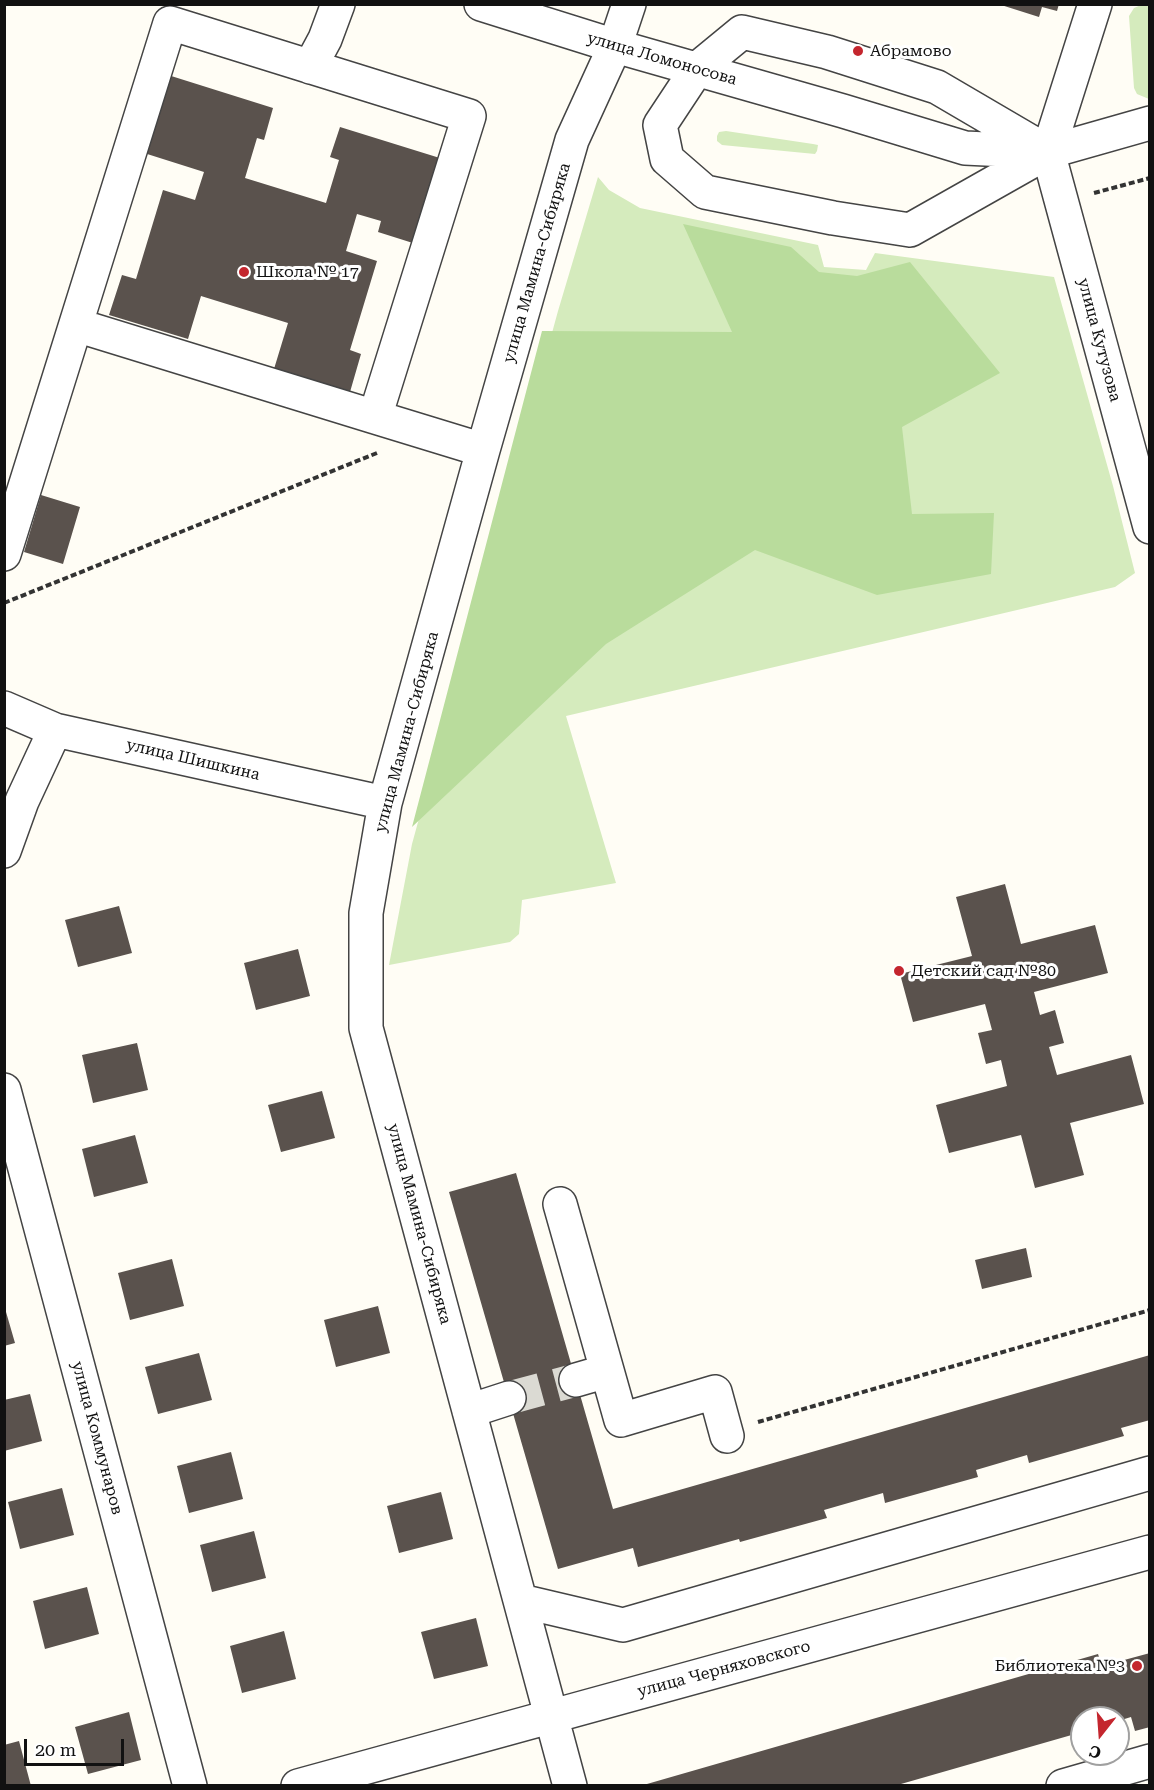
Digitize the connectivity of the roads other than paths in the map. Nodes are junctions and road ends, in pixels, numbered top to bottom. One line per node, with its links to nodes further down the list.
1 (338, 4): 6 (street)
2 (481, 4): 5 (street, улица Ломоносова)
3 (629, 4): 5 (street, улица Мамина-Сибиряка)
4 (1095, 4): 9 (street)
5 (615, 46): 7 (street, улица Ломоносова); 12 (street, улица Мамина-Сибиряка)
6 (310, 67): 10 (street); 11 (street)
7 (697, 69): 9 (street, улица Ломоносова); 9 (street); 9 (street)
8 (1149, 123): 9 (street, улица Ломоносова)
9 (1048, 152): 13 (street, улица Кутузова)
10 (76, 325): 11 (street); 14 (street)
11 (375, 417): 12 (street)
12 (483, 450): 17 (street, улица Мамина-Сибиряка)
13 (1149, 527)
14 (4, 554)
15 (4, 708): 16 (street, улица Шишкина)
16 (55, 730): 17 (street, улица Шишкина); 18 (street)
17 (385, 803): 24 (street, улица Мамина-Сибиряка)
18 (4, 851)
19 (4, 1090): 31 (street, улица Коммунаров)
20 (561, 1204): 21 (street)
21 (607, 1371): 22 (street); 25 (street)
22 (576, 1380)
23 (509, 1398): 24 (street)
24 (469, 1411): 28 (street, улица Мамина-Сибиряка)
25 (726, 1434)
26 (1149, 1473): 28 (street)
27 (1149, 1552): 29 (street, улица Черняховского)
28 (520, 1601): 29 (street, улица Мамина-Сибиряка)
29 (551, 1716): 32 (street, улица Черняховского); 33 (street, улица Мамина-Сибиряка)
30 (1149, 1761): 34 (street)
31 (190, 1785)
32 (298, 1785)
33 (570, 1785)
34 (1062, 1785)

